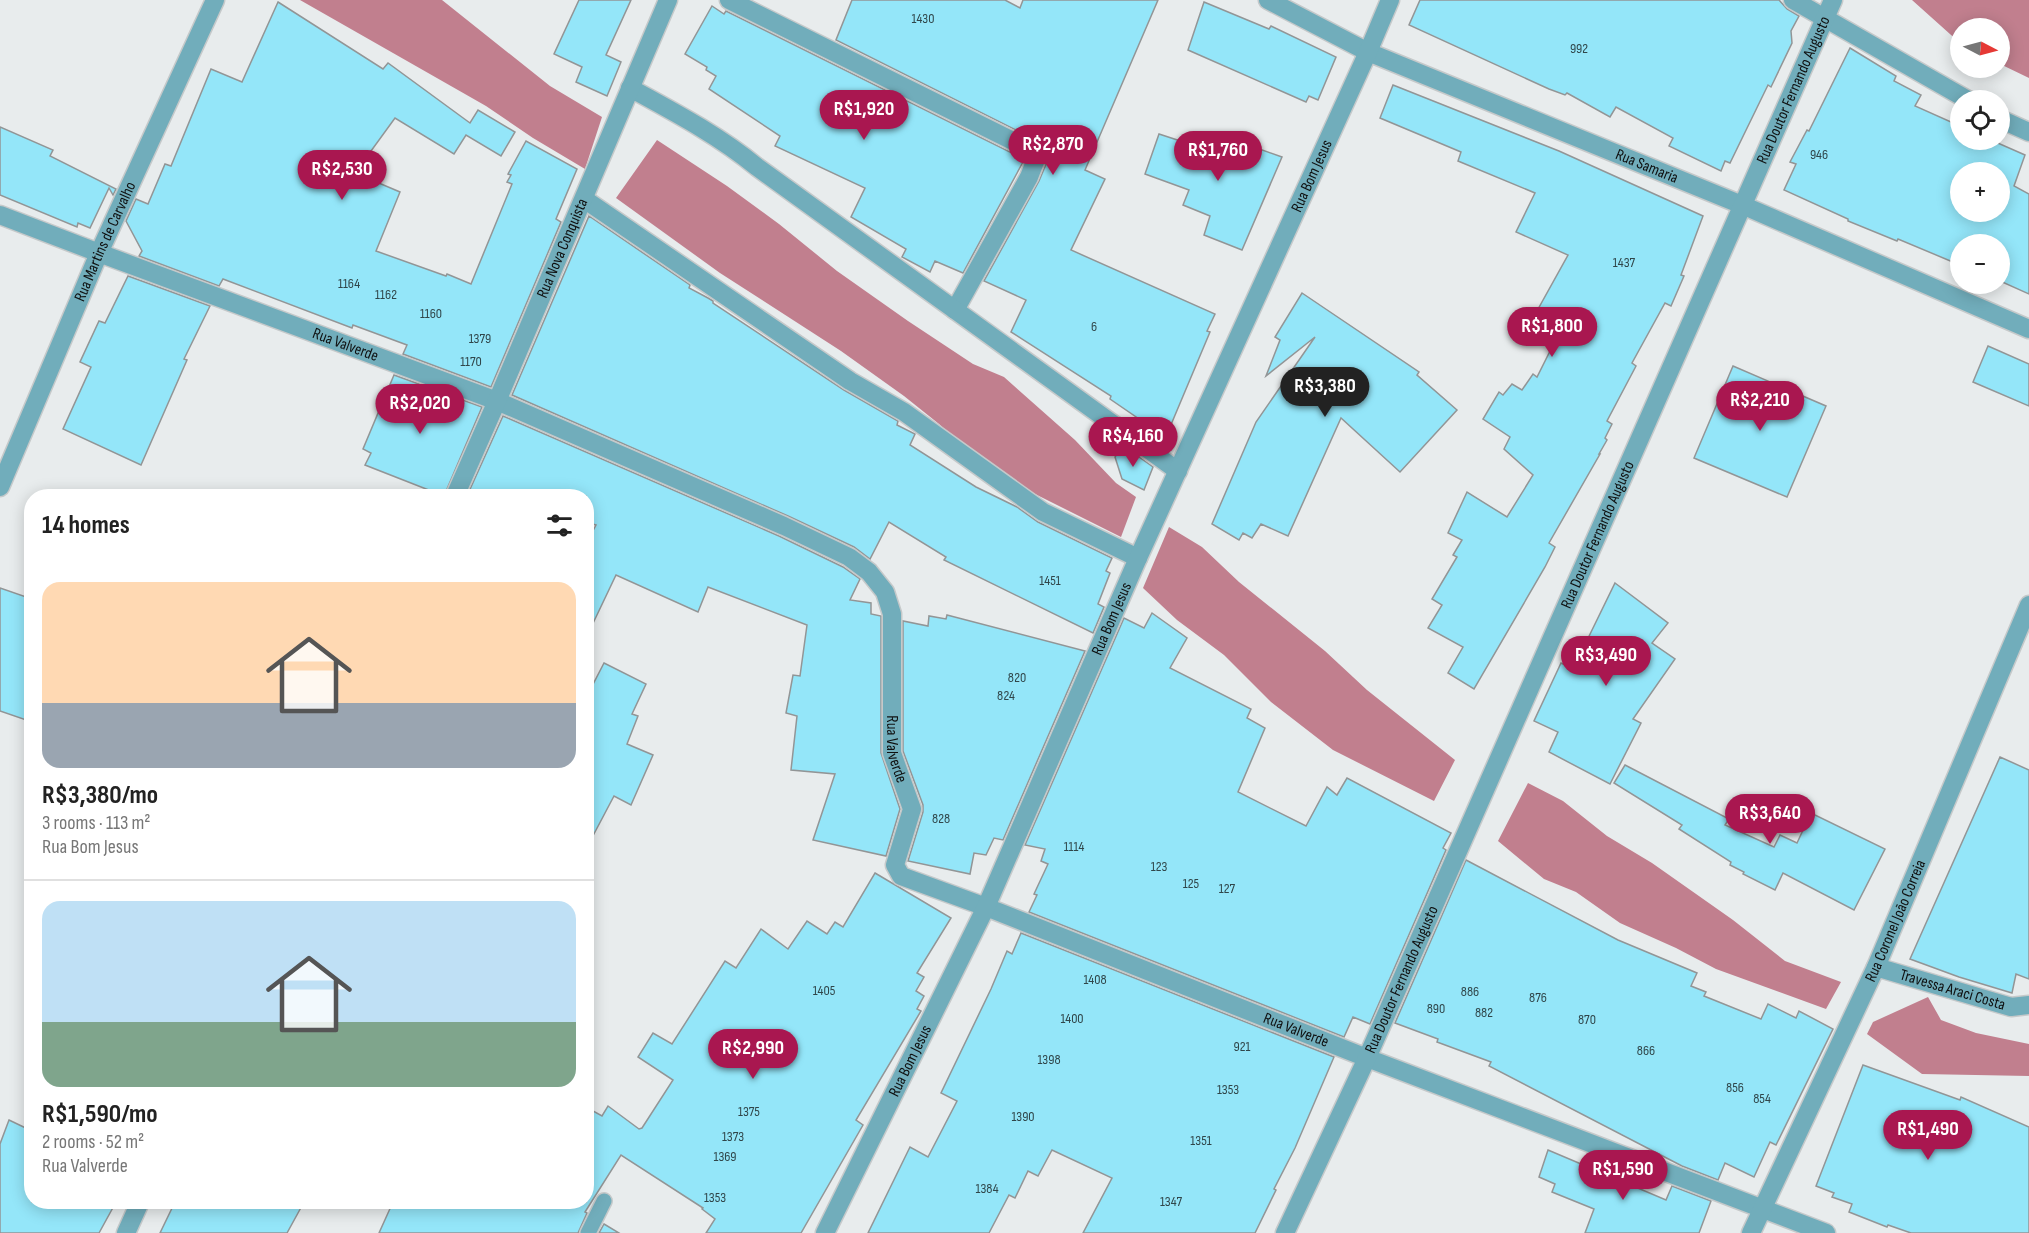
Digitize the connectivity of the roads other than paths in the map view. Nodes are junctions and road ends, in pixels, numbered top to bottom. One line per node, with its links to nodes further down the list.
1 (215, 0): 17 (street, Rua Martins de Carvalho)
2 (668, 0): 10 (street, Rua Nova Conquista)
3 (729, 0): 18 (street)
4 (1268, 0): 9 (street, Rua Samaria)
5 (1390, 0): 9 (street, Rua Bom Jesus)
6 (1793, 0): 8 (street)
7 (1833, 0): 8 (street, Rua Doutor Fernando Augusto)
8 (1825, 19): 11 (street); 15 (street, Rua Doutor Fernando Augusto)
9 (1368, 52): 15 (street, Rua Samaria); 21 (street, Rua Bom Jesus)
10 (630, 88): 14 (street, Rua Nova Conquista); 18 (street)
11 (1950, 90)
12 (2010, 123): 13 (street)
13 (2029, 132)
14 (584, 199): 20 (street, Rua Nova Conquista); 24 (street)
15 (1742, 205): 19 (street, Rua Samaria); 29 (street, Rua Doutor Fernando Augusto)
16 (0, 214): 17 (street, Rua Valverde)
17 (99, 254): 20 (street, Rua Valverde); 22 (street, Rua Martins de Carvalho)
18 (955, 310): 21 (street)
19 (2029, 329)
20 (497, 401): 23 (street, Rua Nova Conquista); 26 (street, Rua Valverde)
21 (1178, 471): 24 (street, Rua Bom Jesus)
22 (0, 487)
23 (458, 489)
24 (1138, 558): 26 (street, Rua Bom Jesus)
25 (2029, 605): 27 (street, Rua Coronel João Correia)
26 (986, 907): 29 (street, Rua Valverde); 35 (street, Rua Bom Jesus)
27 (1876, 967): 28 (street, Travessa Araci Costa); 32 (street, Rua Coronel João Correia)
28 (2029, 1005)
29 (1367, 1058): 32 (street, Rua Valverde); 36 (street, Rua Doutor Fernando Augusto)
30 (604, 1201): 34 (lane)
31 (137, 1209): 33 (street)
32 (1762, 1209): 37 (street, Rua Coronel João Correia); 38 (street, Rua Valverde)
33 (126, 1233)
34 (588, 1233)
35 (825, 1233)
36 (1285, 1233)
37 (1751, 1233)
38 (1826, 1233)

